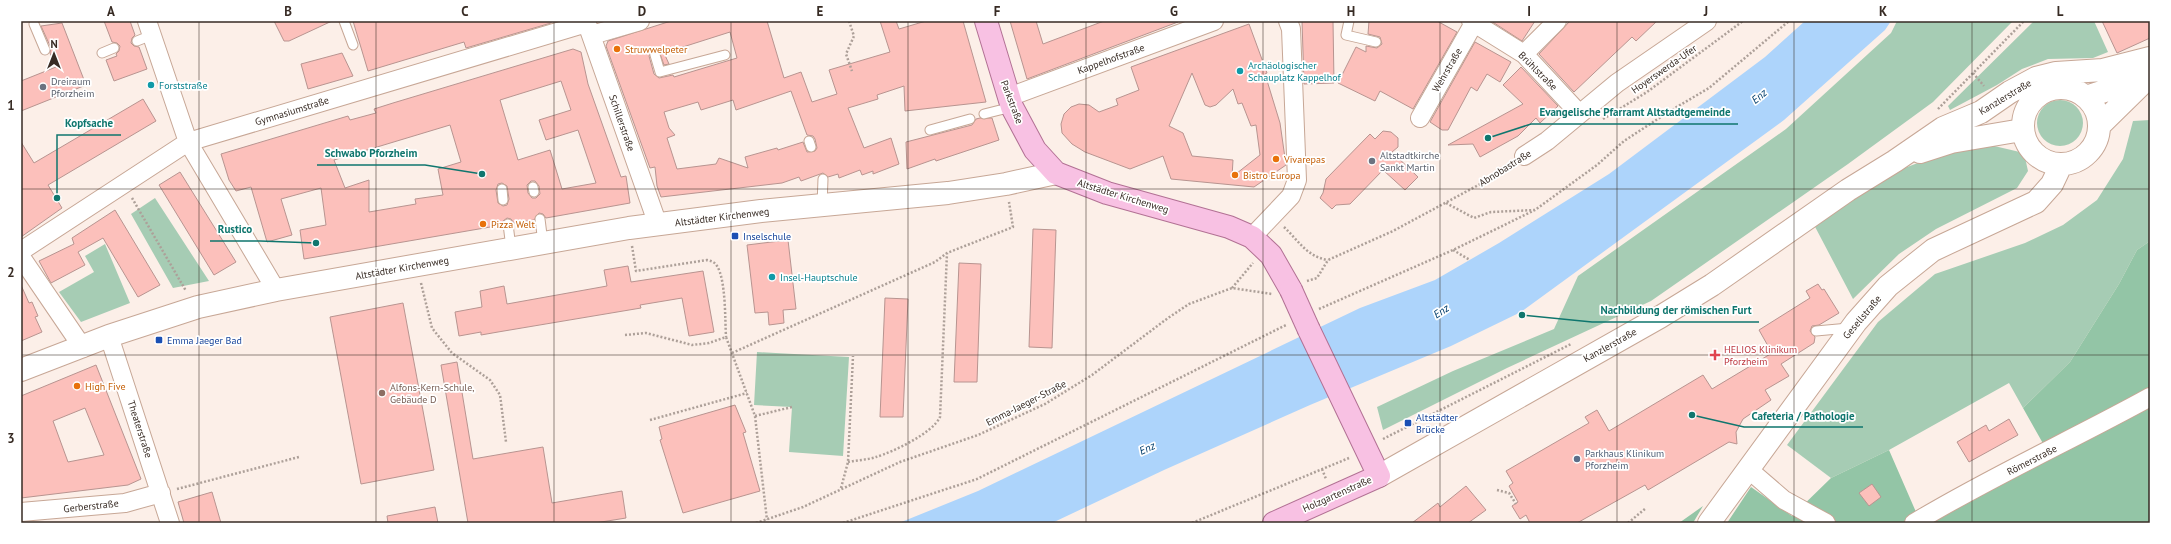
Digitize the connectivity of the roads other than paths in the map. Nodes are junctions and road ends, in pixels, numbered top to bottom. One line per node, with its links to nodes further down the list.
1 (344, 21): 14 (lane)
2 (986, 21): 23 (main road, Parkstraße)
3 (1214, 21): 23 (street, Kappelhofstraße)
4 (1288, 21): 43 (street)
5 (1349, 21): 13 (lane)
6 (1557, 21): 18 (street)
7 (1707, 21): 25 (street, Abnobastraße)
8 (1472, 22): 18 (street, Brühlstraße); 26 (street, Wehrstraße)
9 (34, 24): 16 (lane)
10 (643, 24): 11 (street, Gymnasiumstraße)
11 (588, 26): 31 (street, Gymnasiumstraße); 42 (street, Schillerstraße)
12 (145, 32): 31 (street)
13 (1376, 42)
14 (353, 45)
15 (114, 48): 17 (lane)
16 (45, 50)
17 (102, 53)
18 (1524, 54): 25 (street, Brühlstraße)
19 (655, 55): 20 (lane)
20 (725, 55)
21 (2149, 70): 22 (main road); 28 (main road); 33 (main road, Kanzlerstraße)
22 (2086, 97): 28 (main road); 30 (main road, Kanzlerstraße)
23 (1011, 102): 24 (lane); 35 (main road, Parkstraße)
24 (984, 114)
25 (1578, 115): 32 (street, Abnobastraße)
26 (1420, 118)
27 (970, 119): 29 (lane)
28 (2099, 126): 34 (main road)
29 (930, 130)
30 (2022, 130): 33 (main road, Kanzlerstraße); 34 (main road)
31 (188, 142): 46 (street, Gymnasiumstraße); 48 (street)
32 (1524, 156)
33 (1895, 161): 56 (main road, Kanzlerstraße)
34 (2061, 165): 49 (main road, Gesellstraße)
35 (1056, 173): 39 (main road, Altstädter Kirchenweg); 43 (main road, Altstädter Kirchenweg)
36 (823, 179): 39 (lane)
37 (502, 189): 38 (lane)
38 (503, 200)
39 (822, 206): 42 (main road, Altstädter Kirchenweg)
40 (540, 219): 44 (lane)
41 (508, 224): 45 (lane)
42 (658, 225): 44 (main road, Altstädter Kirchenweg)
43 (1258, 242): 56 (main road, Altstädter Kirchenweg, bridge)
44 (543, 243): 45 (main road, Altstädter Kirchenweg)
45 (511, 248): 48 (main road, Altstädter Kirchenweg)
46 (21, 251)
47 (21, 257): 52 (street)
48 (276, 290): 51 (main road, Altstädter Kirchenweg)
49 (1852, 327): 50 (lane); 55 (main road, Gesellstraße)
50 (1816, 331)
51 (109, 336): 52 (main road, Altstädter Kirchenweg); 57 (street, Theaterstraße)
52 (83, 348): 53 (main road, Altstädter Kirchenweg)
53 (21, 370)
54 (2150, 397): 63 (street, Römerstraße)
55 (1748, 469): 61 (main road, Gesellstraße); 62 (street)
56 (1379, 476): 60 (main road, Holzgartenstraße)
57 (160, 493): 58 (street, Gerberstraße); 59 (street, Theaterstraße)
58 (21, 512)
59 (170, 523)
60 (1274, 523)
61 (1709, 523)
62 (1826, 523)
63 (1914, 523)

